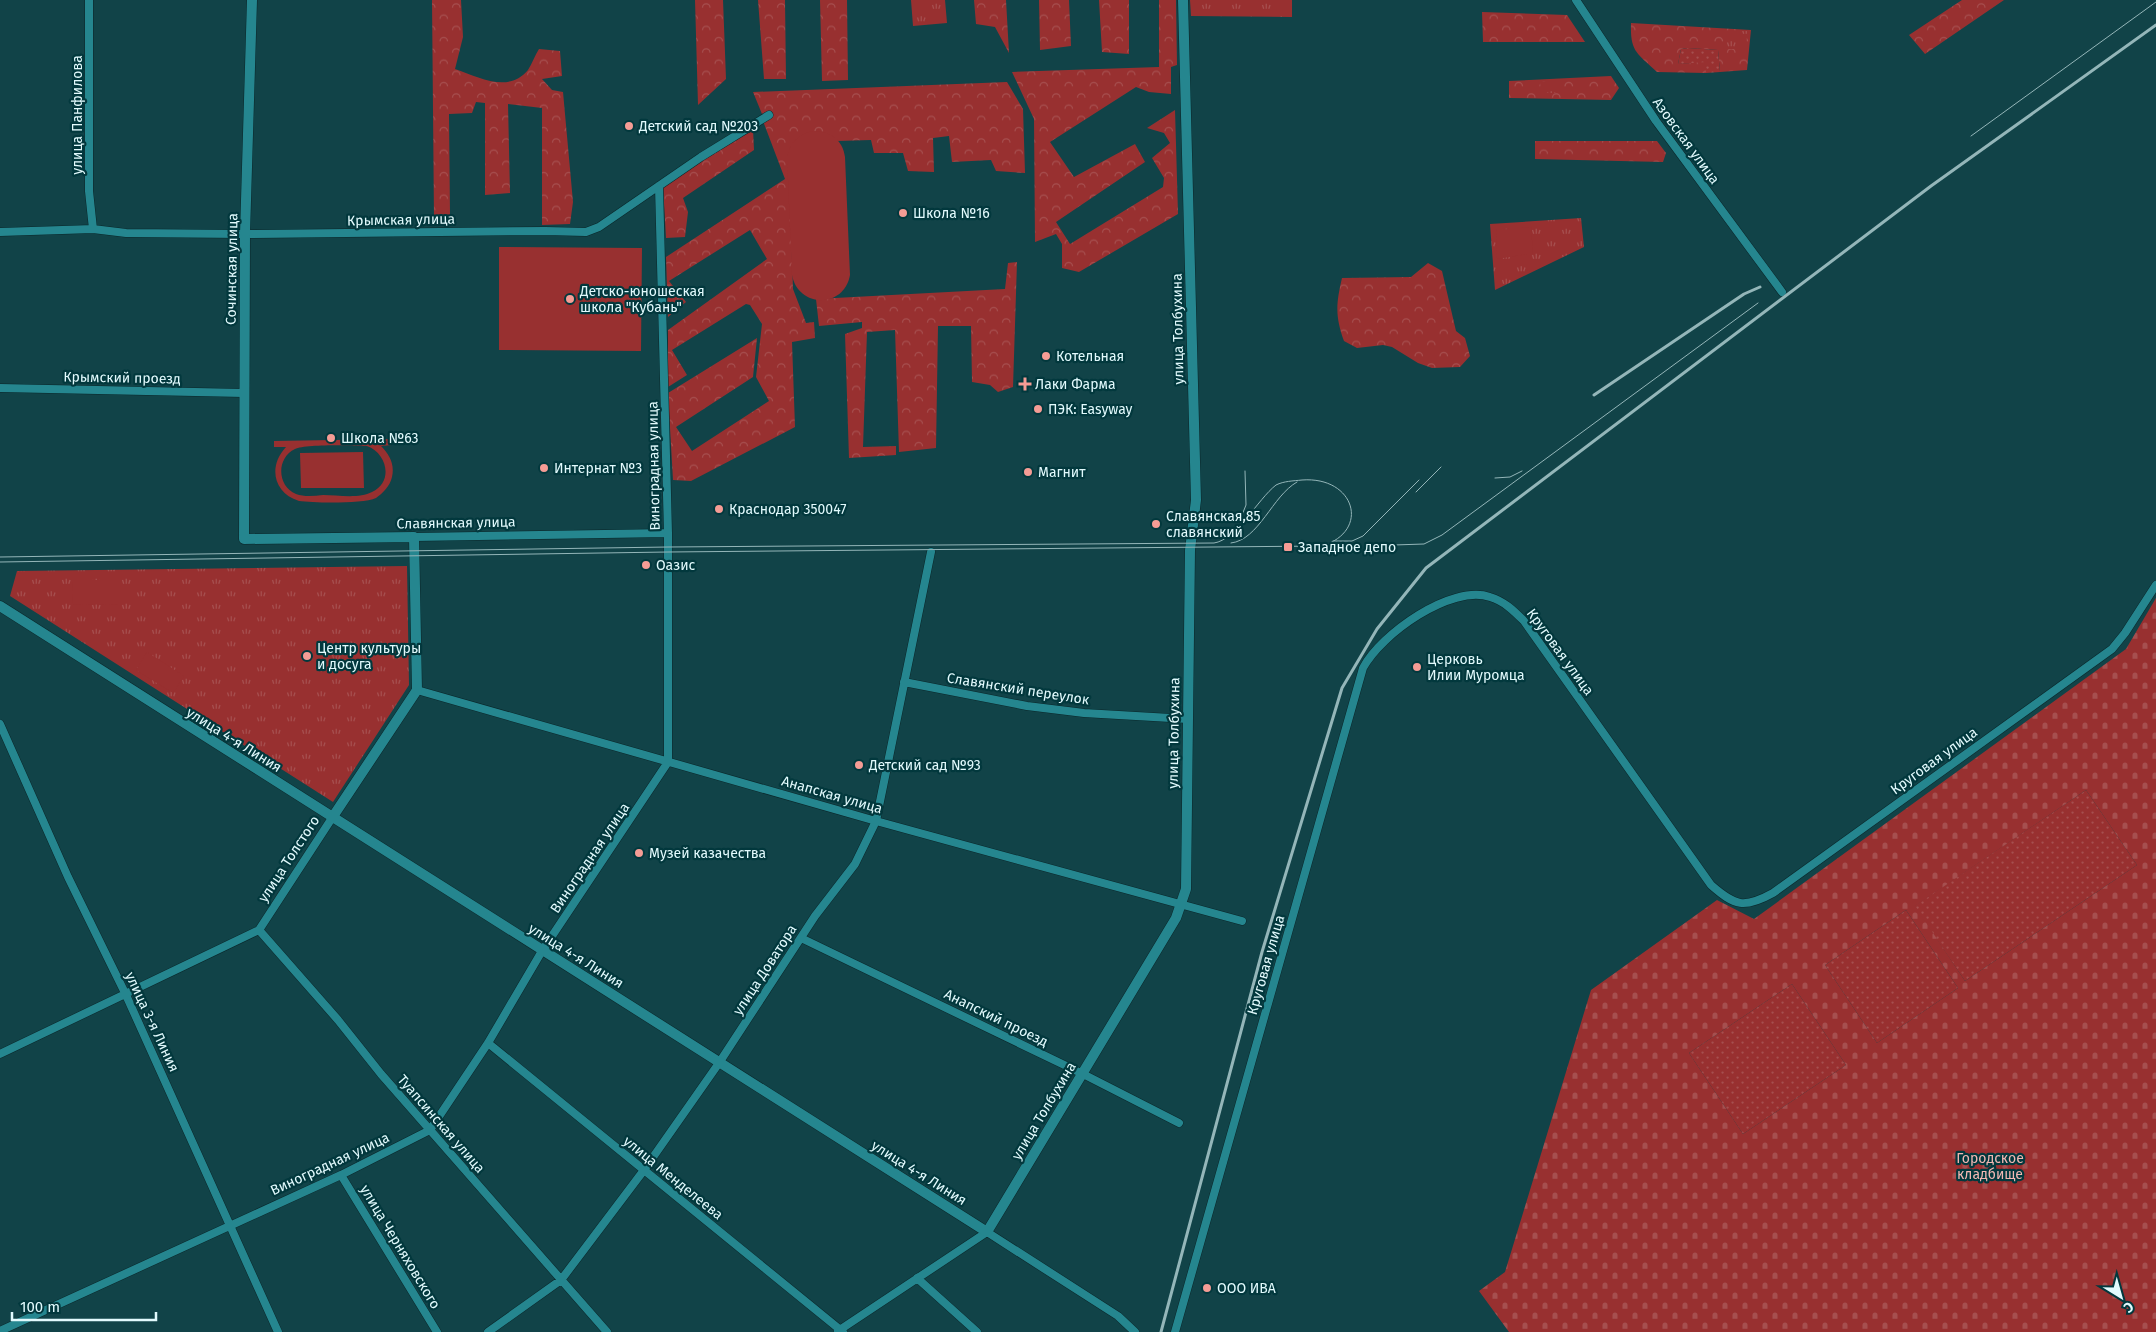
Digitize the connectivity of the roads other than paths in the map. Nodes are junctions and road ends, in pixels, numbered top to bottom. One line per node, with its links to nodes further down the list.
1 (89, 0): 7 (street, улица Панфилова)
2 (252, 0): 9 (street, Сочинская улица)
3 (1183, 0): 21 (street, улица Толбухина)
4 (1576, 0): 10 (street, Азовская улица)
5 (769, 115): 6 (street, Крымская улица)
6 (659, 186): 9 (street, Крымская улица); 13 (street, Виноградная улица)
7 (93, 229): 8 (street, Крымская улица); 9 (street, Крымская улица)
8 (0, 232)
9 (245, 234): 12 (street, Сочинская улица)
10 (1782, 292)
11 (0, 388): 12 (street, Крымский проезд)
12 (244, 393): 15 (street, Сочинская улица)
13 (668, 533): 14 (street, Славянская улица); 23 (street, Виноградная улица)
14 (414, 537): 15 (street, Славянская улица); 20 (street)
15 (244, 539)
16 (932, 552): 19 (street, улица Доватора)
17 (2156, 585): 52 (street, Круговая улица)
18 (0, 606): 24 (street, улица 4-я Линия)
19 (904, 682): 21 (street, Славянский переулок); 25 (street, улица Доватора)
20 (417, 690): 23 (street, Анапская улица); 24 (street, улица Толстого)
21 (1188, 719): 26 (street, улица Толбухина)
22 (0, 724): 31 (street, улица 3-я Линия)
23 (668, 762): 25 (street, Анапская улица); 30 (street, Виноградная улица)
24 (332, 818): 28 (street, улица Толстого); 30 (street, улица 4-я Линия)
25 (876, 821): 26 (street, Анапская улица); 29 (street, улица Доватора)
26 (1181, 905): 27 (street, Анапская улица); 35 (street, улица Толбухина)
27 (1242, 921)
28 (259, 930): 31 (street); 37 (street, Туапсинская улица)
29 (801, 938): 34 (street, улица Доватора); 35 (street, Анапский проезд)
30 (542, 951): 32 (street, Виноградная улица); 34 (street, улица 4-я Линия)
31 (126, 995): 33 (street); 40 (street, улица 3-я Линия)
32 (488, 1043): 37 (street, Виноградная улица); 38 (street, улица Менделеева)
33 (0, 1054)
34 (719, 1063): 38 (street, улица Доватора); 41 (street, улица 4-я Линия)
35 (1083, 1074): 36 (street, Анапский проезд); 41 (street, улица Толбухина)
36 (1178, 1123)
37 (430, 1130): 39 (street, Виноградная улица); 43 (street, Туапсинская улица)
38 (644, 1170): 43 (street, улица Доватора); 45 (street, улица Менделеева)
39 (341, 1175): 40 (street, Виноградная улица); 47 (street, улица Черняховского)
40 (230, 1224): 44 (street, Виноградная улица); 46 (street, улица 3-я Линия)
41 (987, 1232): 42 (street, улица Толбухина); 51 (street, улица 4-я Линия)
42 (917, 1278): 45 (street, улица Толбухина); 50 (street)
43 (561, 1280): 48 (street, улица Доватора); 49 (street, Туапсинская улица)
44 (0, 1331)
45 (840, 1331)
46 (278, 1332)
47 (437, 1332)
48 (488, 1332)
49 (607, 1332)
50 (977, 1332)
51 (1135, 1332)
52 (1175, 1332)

